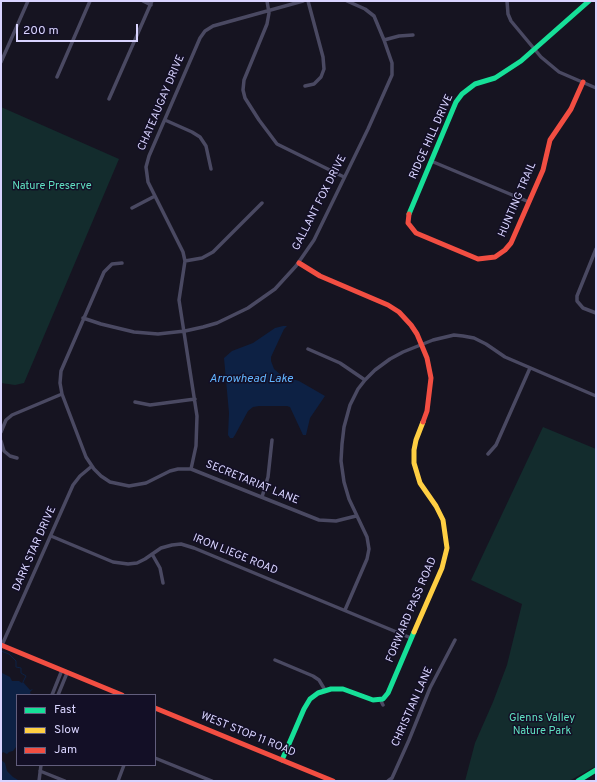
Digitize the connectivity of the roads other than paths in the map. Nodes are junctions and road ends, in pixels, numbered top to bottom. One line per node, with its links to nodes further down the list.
1 (28, 1): 15 (street)
2 (90, 1): 16 (street)
3 (143, 1): 10 (street)
4 (267, 1): 11 (street)
5 (303, 1): 11 (street, CHATEAUGAY DRIVE)
6 (308, 1): 18 (street)
7 (347, 1): 13 (street)
8 (507, 1): 14 (street)
9 (589, 1): 14 (street, RIDGE HILL DRIVE)
10 (151, 3): 20 (street)
11 (269, 10): 21 (street, CHATEAUGAY DRIVE); 24 (street)
12 (413, 35): 13 (street)
13 (384, 40): 24 (street, GALLANT FOX DRIVE)
14 (534, 50): 17 (street); 22 (street, RIDGE HILL DRIVE)
15 (1, 62)
16 (57, 77)
17 (583, 82): 19 (street); 26 (street, HUNTING TRAIL)
18 (305, 86)
19 (596, 88)
20 (109, 99)
21 (164, 120): 23 (street); 25 (street, CHATEAUGAY DRIVE)
22 (431, 161): 26 (street); 30 (street, RIDGE HILL DRIVE)
23 (211, 169)
24 (344, 177): 33 (street, GALLANT FOX DRIVE)
25 (155, 196): 28 (street); 31 (street, CHATEAUGAY DRIVE)
26 (529, 202): 30 (street, HUNTING TRAIL)
27 (262, 203): 31 (street)
28 (132, 208)
29 (596, 249): 34 (street)
30 (495, 257)
31 (186, 261): 36 (street)
32 (122, 263): 35 (street, SECRETARIAT LANE)
33 (299, 264): 36 (street, GALLANT FOX DRIVE); 37 (street, FORWARD PASS ROAD)
34 (596, 313)
35 (83, 318): 36 (street, GALLANT FOX DRIVE); 41 (street, SECRETARIAT LANE)
36 (185, 331): 43 (street)
37 (422, 344): 39 (street); 40 (street); 58 (street, FORWARD PASS ROAD)
38 (308, 349): 40 (street)
39 (530, 368): 42 (street); 48 (street)
40 (365, 380): 53 (street)
41 (62, 394): 45 (street); 50 (street, SECRETARIAT LANE)
42 (596, 396)
43 (195, 399): 44 (street); 51 (street)
44 (135, 402)
45 (1, 432)
46 (272, 440): 52 (street)
47 (1, 441): 49 (street)
48 (488, 454)
49 (17, 458)
50 (92, 466): 51 (street, SECRETARIAT LANE); 54 (street, DARK STAR DRIVE)
51 (191, 469): 52 (street, SECRETARIAT LANE)
52 (262, 497): 53 (street, SECRETARIAT LANE)
53 (356, 516): 57 (street)
54 (51, 536): 55 (street, IRON LIEGE ROAD); 60 (street, DARK STAR DRIVE)
55 (152, 554): 56 (street); 57 (street, IRON LIEGE ROAD)
56 (163, 583)
57 (345, 610): 58 (street, IRON LIEGE ROAD)
58 (411, 638): 67 (street, FORWARD PASS ROAD)
59 (455, 640): 81 (street, CHRISTIAN LANE)
60 (2, 645): 62 (street)
61 (275, 660): 63 (street)
62 (64, 672): 64 (street); 65 (street); 66 (street)
63 (325, 690): 67 (street); 71 (street)
64 (53, 694)
65 (58, 694)
66 (119, 694)
67 (380, 699): 68 (street)
68 (383, 705)
69 (156, 708): 71 (street, WEST STOP 11 ROAD)
70 (156, 758): 79 (street)
71 (282, 760): 80 (street, WEST STOP 11 ROAD)
72 (41, 766): 75 (street)
73 (124, 766): 78 (street)
74 (596, 770): 82 (street)
75 (40, 771): 76 (street); 77 (street)
76 (39, 781)
77 (65, 781)
78 (118, 781)
79 (212, 781)
80 (333, 781)
81 (388, 781)
82 (578, 781)

